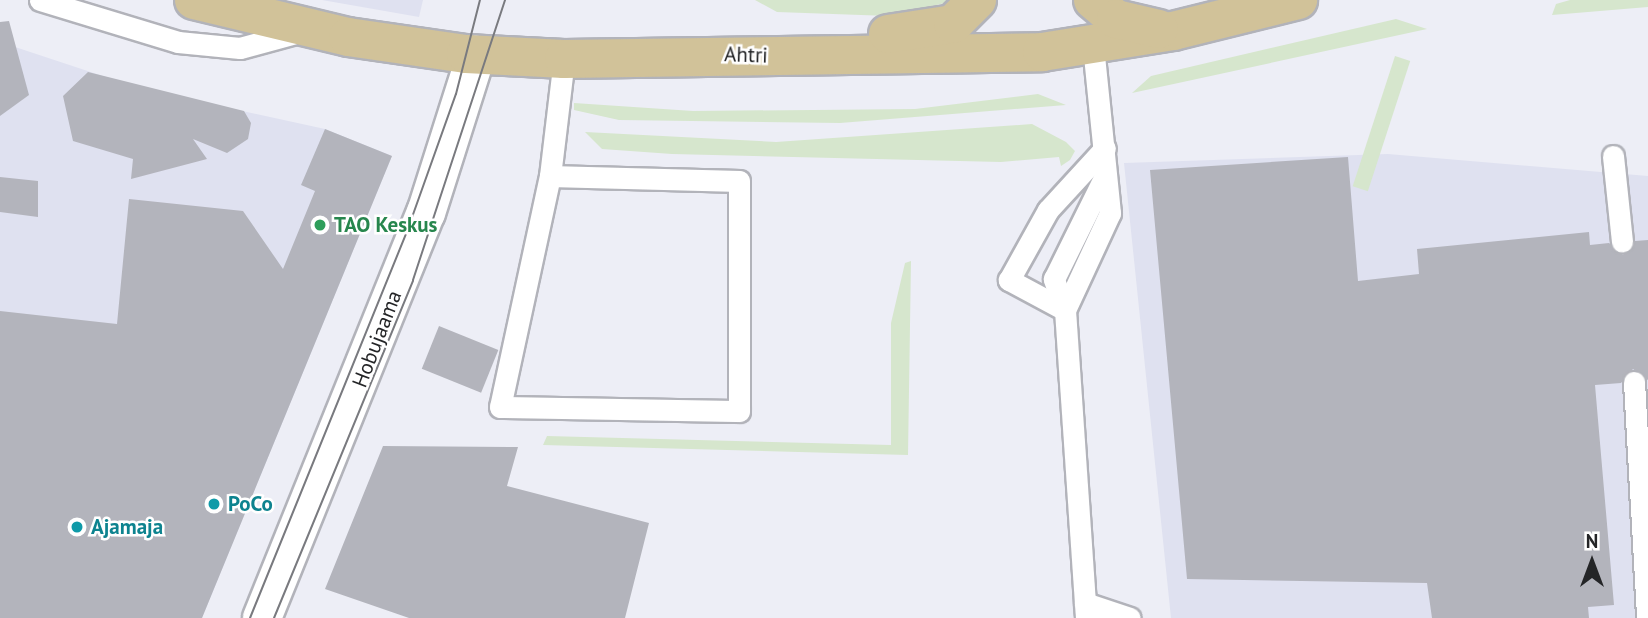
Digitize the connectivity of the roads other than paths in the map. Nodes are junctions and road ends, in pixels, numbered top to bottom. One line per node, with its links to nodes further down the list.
1 (40, 0): 6 (lane)
2 (194, 0): 6 (main road, Ahtri)
3 (977, 0): 9 (main road)
4 (1093, 0): 7 (main road)
5 (1298, 0): 7 (main road, Ahtri)
6 (307, 30): 10 (main road, Ahtri)
7 (1173, 31): 8 (main road, Ahtri)
8 (1093, 46): 9 (main road, Ahtri); 12 (lane)
9 (722, 53): 11 (main road, Ahtri)
10 (476, 55): 11 (main road, Ahtri); 19 (street, Hobujaama)
11 (564, 59): 14 (lane)
12 (1105, 148): 16 (lane); 16 (lane)
13 (1613, 156): 15 (lane)
14 (550, 176): 14 (lane)
15 (1622, 242)
16 (1065, 310): 18 (lane)
17 (1639, 391): 21 (lane)
18 (1085, 610): 20 (lane)
19 (262, 618)
20 (1130, 618)
21 (1647, 618)

